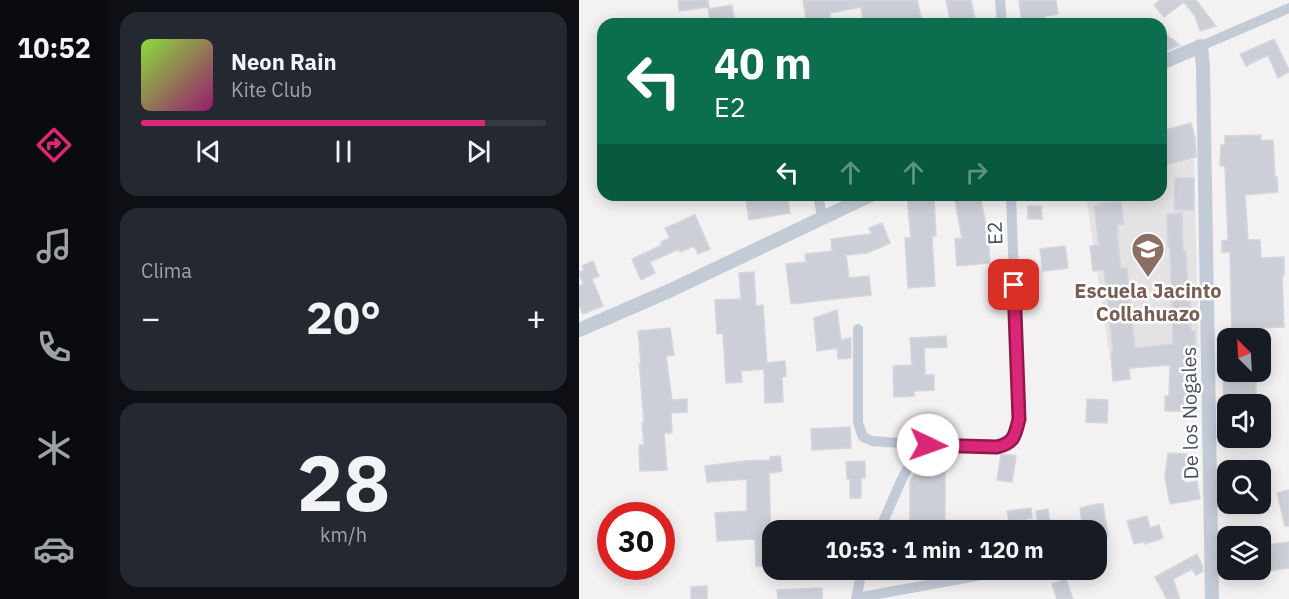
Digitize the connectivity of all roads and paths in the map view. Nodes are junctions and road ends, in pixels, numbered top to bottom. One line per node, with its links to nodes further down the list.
1 (1000, 0): 3 (street)
2 (1289, 8): 4 (street)
3 (1002, 18)
4 (1202, 45): 5 (street); 17 (street, De los Nogales)
5 (1167, 60)
6 (819, 201): 9 (street)
7 (858, 201): 9 (street)
8 (1011, 201): 12 (street, E2)
9 (822, 217): 11 (street)
10 (858, 329): 12 (street)
11 (579, 330)
12 (918, 448): 13 (street)
13 (884, 520)
14 (860, 580): 16 (street)
15 (955, 580): 16 (street)
16 (856, 598)
17 (1212, 599)

